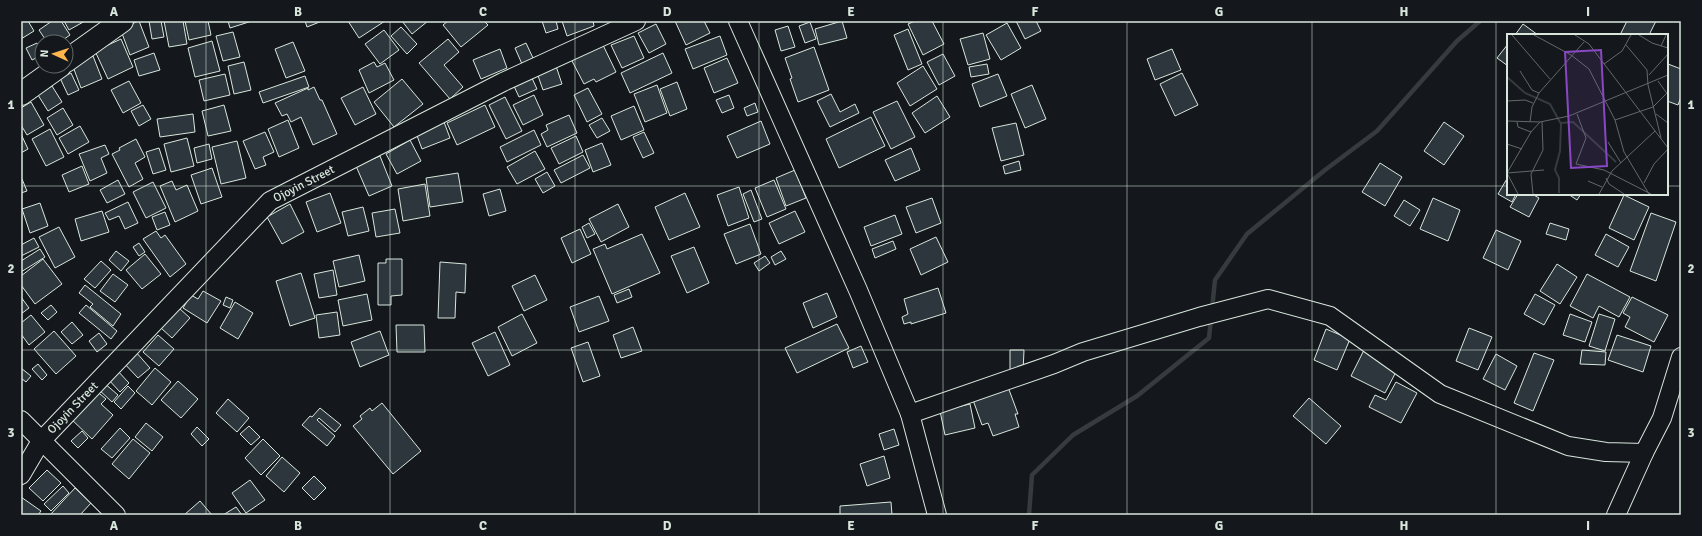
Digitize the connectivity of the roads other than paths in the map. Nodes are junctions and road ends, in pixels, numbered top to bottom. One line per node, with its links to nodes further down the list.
1 (122, 21): 4 (main road)
2 (636, 21): 10 (street, Ojoyin Street)
3 (738, 21): 8 (street)
4 (74, 56)
5 (49, 74): 6 (main road)
6 (21, 94)
7 (1681, 357): 11 (street)
8 (910, 414): 11 (street); 14 (street)
9 (21, 420): 10 (street, Ojoyin Street)
10 (41, 441): 12 (street, Ojoyin Street); 13 (street, Ojoyin Street)
11 (1644, 453): 15 (street)
12 (21, 475)
13 (116, 515)
14 (937, 515)
15 (1616, 515)

